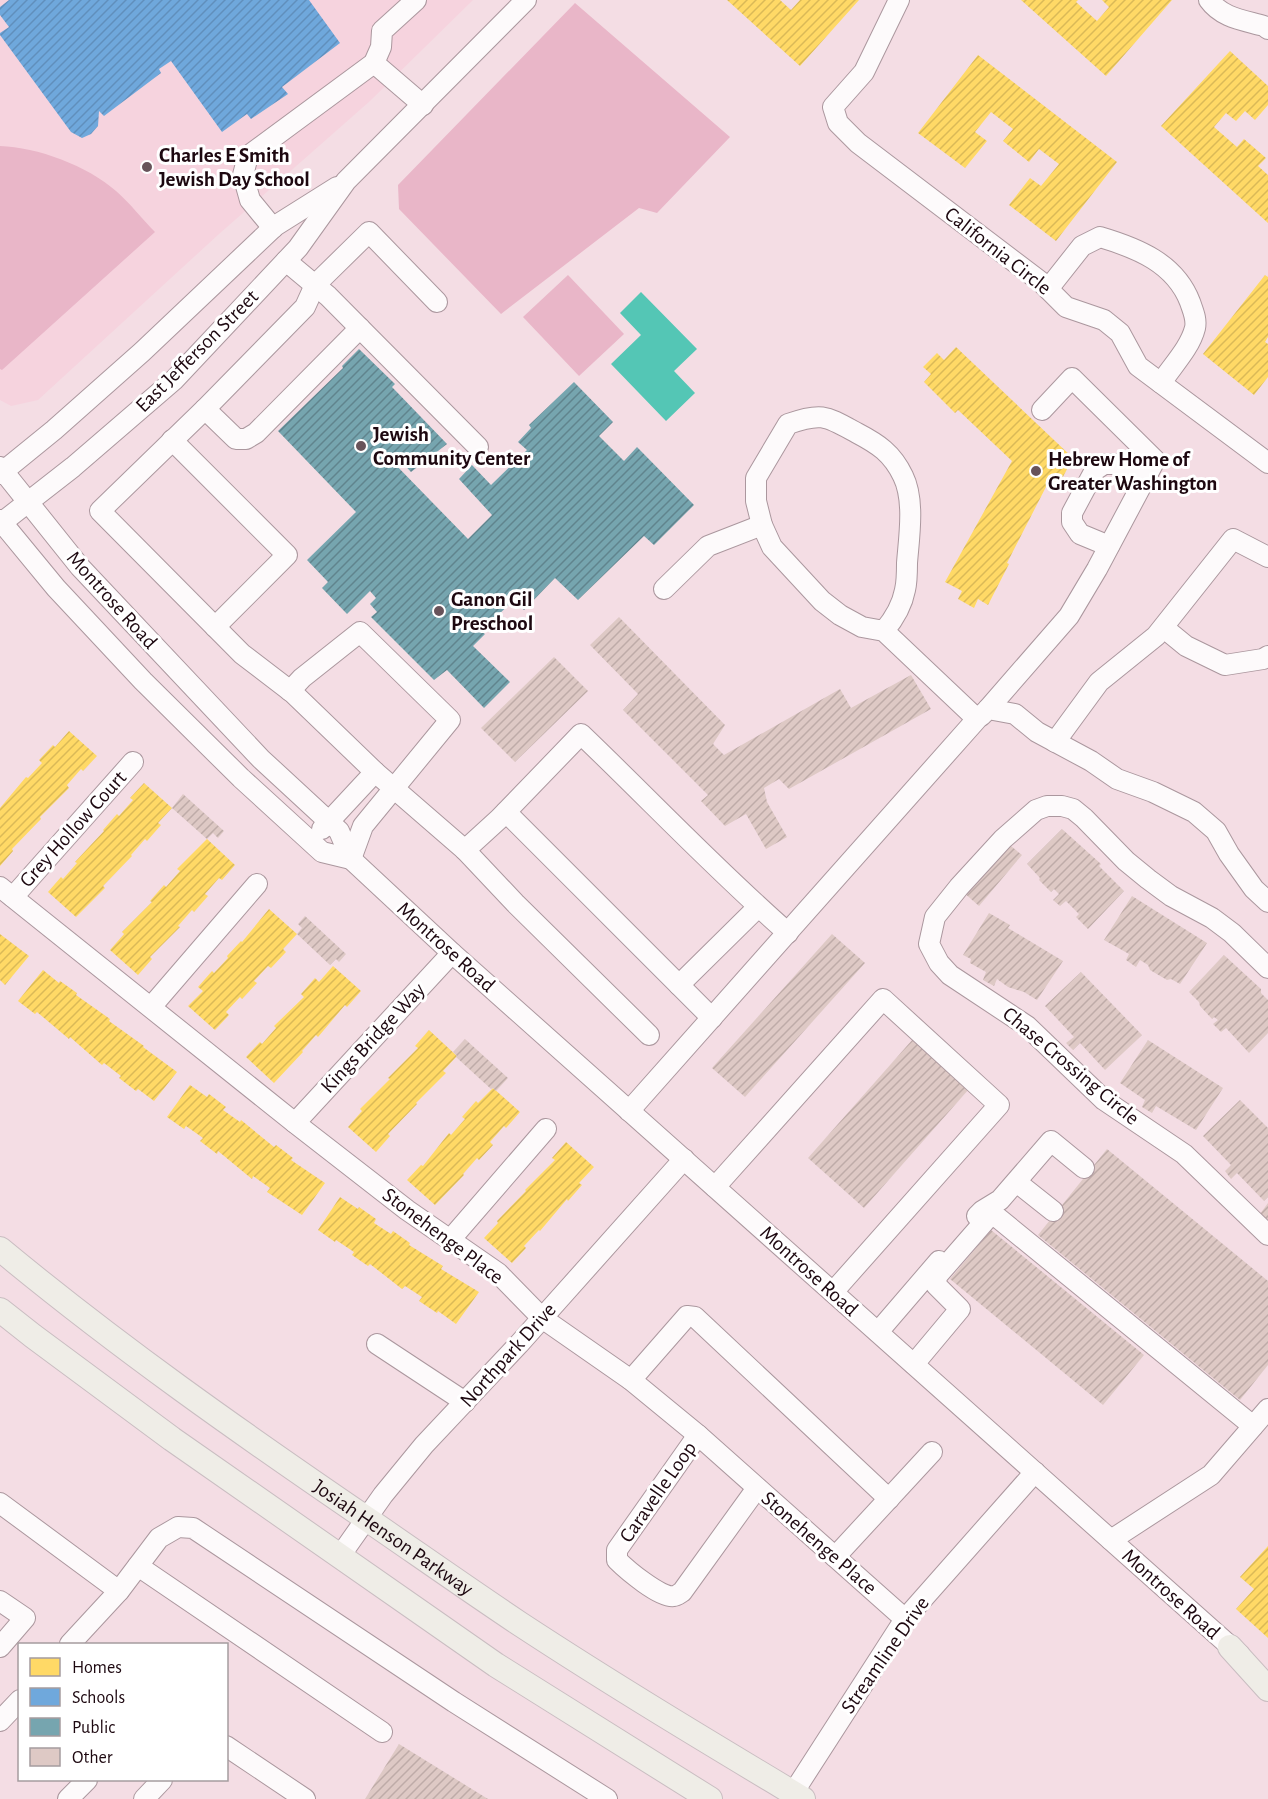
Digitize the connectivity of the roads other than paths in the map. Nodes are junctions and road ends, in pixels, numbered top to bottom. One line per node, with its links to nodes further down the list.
1 (416, 0): 6 (street)
2 (526, 0): 7 (street, East Jefferson Street)
3 (899, 0): 12 (street, California Circle)
4 (1209, 0): 5 (street)
5 (1268, 29)
6 (374, 63): 7 (street); 9 (street)
7 (423, 105): 8 (street, East Jefferson Street)
8 (346, 181): 9 (street, East Jefferson Street); 10 (street, East Jefferson Street)
9 (273, 228): 21 (street, East Jefferson Street)
10 (286, 261): 11 (street); 23 (street, East Jefferson Street)
11 (315, 285): 13 (street); 14 (street); 16 (street)
12 (1048, 289): 15 (street, California Circle); 15 (street)
13 (437, 302)
14 (360, 328): 16 (street); 19 (street)
15 (1161, 383): 20 (street, California Circle)
16 (205, 408): 18 (street)
17 (1042, 410): 22 (street)
18 (172, 440): 29 (street); 29 (street)
19 (478, 447)
20 (1268, 463)
21 (1, 471): 23 (street, Montrose Road)
22 (1145, 479): 26 (street); 26 (street)
23 (28, 503): 24 (street, East Jefferson Street); 40 (street, Montrose Road)
24 (1, 522): 41 (street, Montrose Road)
25 (762, 525): 28 (street); 31 (street); 31 (street)
26 (1109, 546): 34 (street)
27 (1268, 557): 30 (street)
28 (664, 589)
29 (215, 627): 33 (street)
30 (1164, 628): 32 (street); 35 (street)
31 (884, 631): 34 (street)
32 (1268, 656)
33 (290, 691): 37 (street); 38 (street)
34 (983, 714): 35 (street); 48 (street)
35 (1055, 742): 46 (street)
36 (134, 762): 45 (street, Grey Hollow Court)
37 (375, 772): 38 (street); 40 (street)
38 (394, 789): 42 (street); 43 (street)
39 (506, 812): 42 (street); 47 (street); 51 (street)
40 (329, 821): 41 (street); 43 (street, Montrose Road)
41 (311, 842): 43 (street, Montrose Road)
42 (465, 850): 54 (street)
43 (351, 859): 49 (street, Montrose Road)
44 (257, 884): 52 (street)
45 (6, 892): 52 (street, Stonehenge Place)
46 (1268, 902)
47 (758, 907): 48 (street); 51 (street)
48 (788, 933): 53 (street)
49 (452, 953): 55 (street, Montrose Road); 56 (street, Kings Bridge Way)
50 (1268, 968): 65 (street, Chase Crossing Circle)
51 (679, 985): 53 (street)
52 (151, 1006): 56 (street, Stonehenge Place)
53 (712, 1018): 55 (street)
54 (649, 1035)
55 (629, 1111): 59 (street, Montrose Road)
56 (295, 1123): 66 (street, Stonehenge Place)
57 (546, 1129): 66 (street)
58 (1059, 1147): 60 (street); 62 (street); 71 (street)
59 (684, 1159): 61 (street, Montrose Road); 70 (street, Northpark Drive)
60 (1084, 1168)
61 (715, 1187): 68 (street, Montrose Road); 68 (street)
62 (1024, 1188): 63 (street); 64 (street)
63 (1053, 1211)
64 (992, 1213): 73 (street); 77 (street)
65 (1268, 1235)
66 (450, 1240): 70 (street, Stonehenge Place)
67 (0, 1249): 84 (main road, Josiah Henson Parkway)
68 (833, 1292): 71 (street, Montrose Road)
69 (0, 1310): 86 (main road)
70 (542, 1318): 74 (street, Stonehenge Place); 75 (street, Northpark Drive)
71 (878, 1332): 73 (street, Montrose Road)
72 (377, 1344): 75 (street)
73 (914, 1364): 80 (street, Montrose Road)
74 (631, 1380): 78 (street, Stonehenge Place); 82 (street)
75 (465, 1402): 84 (street, Northpark Drive)
76 (1268, 1409): 77 (street)
77 (1253, 1426): 85 (street)
78 (698, 1435): 81 (street, Stonehenge Place); 81 (street, Caravelle Loop)
79 (932, 1452): 82 (street)
80 (1035, 1472): 85 (street, Montrose Road); 91 (street, Streamline Drive)
81 (757, 1488): 87 (street, Stonehenge Place)
82 (889, 1499): 87 (street)
83 (0, 1503): 89 (street)
84 (366, 1519): 86 (street, Northpark Drive); 103 (main road, Josiah Henson Parkway)
85 (1111, 1540): 94 (street, Montrose Road)
86 (340, 1556): 108 (main road)
87 (835, 1557): 91 (street, Stonehenge Place)
88 (138, 1566): 89 (street); 99 (street); 107 (street)
89 (119, 1591): 92 (street)
90 (0, 1601): 93 (street)
91 (905, 1619): 103 (street, Streamline Drive)
92 (76, 1642)
93 (0, 1647)
94 (1230, 1647): 95 (street, Montrose Road); 96 (main road)
95 (1268, 1681)
96 (1268, 1689)
97 (18, 1702): 98 (street)
98 (0, 1721)
99 (382, 1732)
100 (228, 1747): 106 (street)
101 (85, 1781): 104 (street)
102 (160, 1781): 105 (street)
103 (798, 1796)
104 (68, 1799)
105 (144, 1799)
106 (305, 1799)
107 (607, 1799)
108 (710, 1799)

